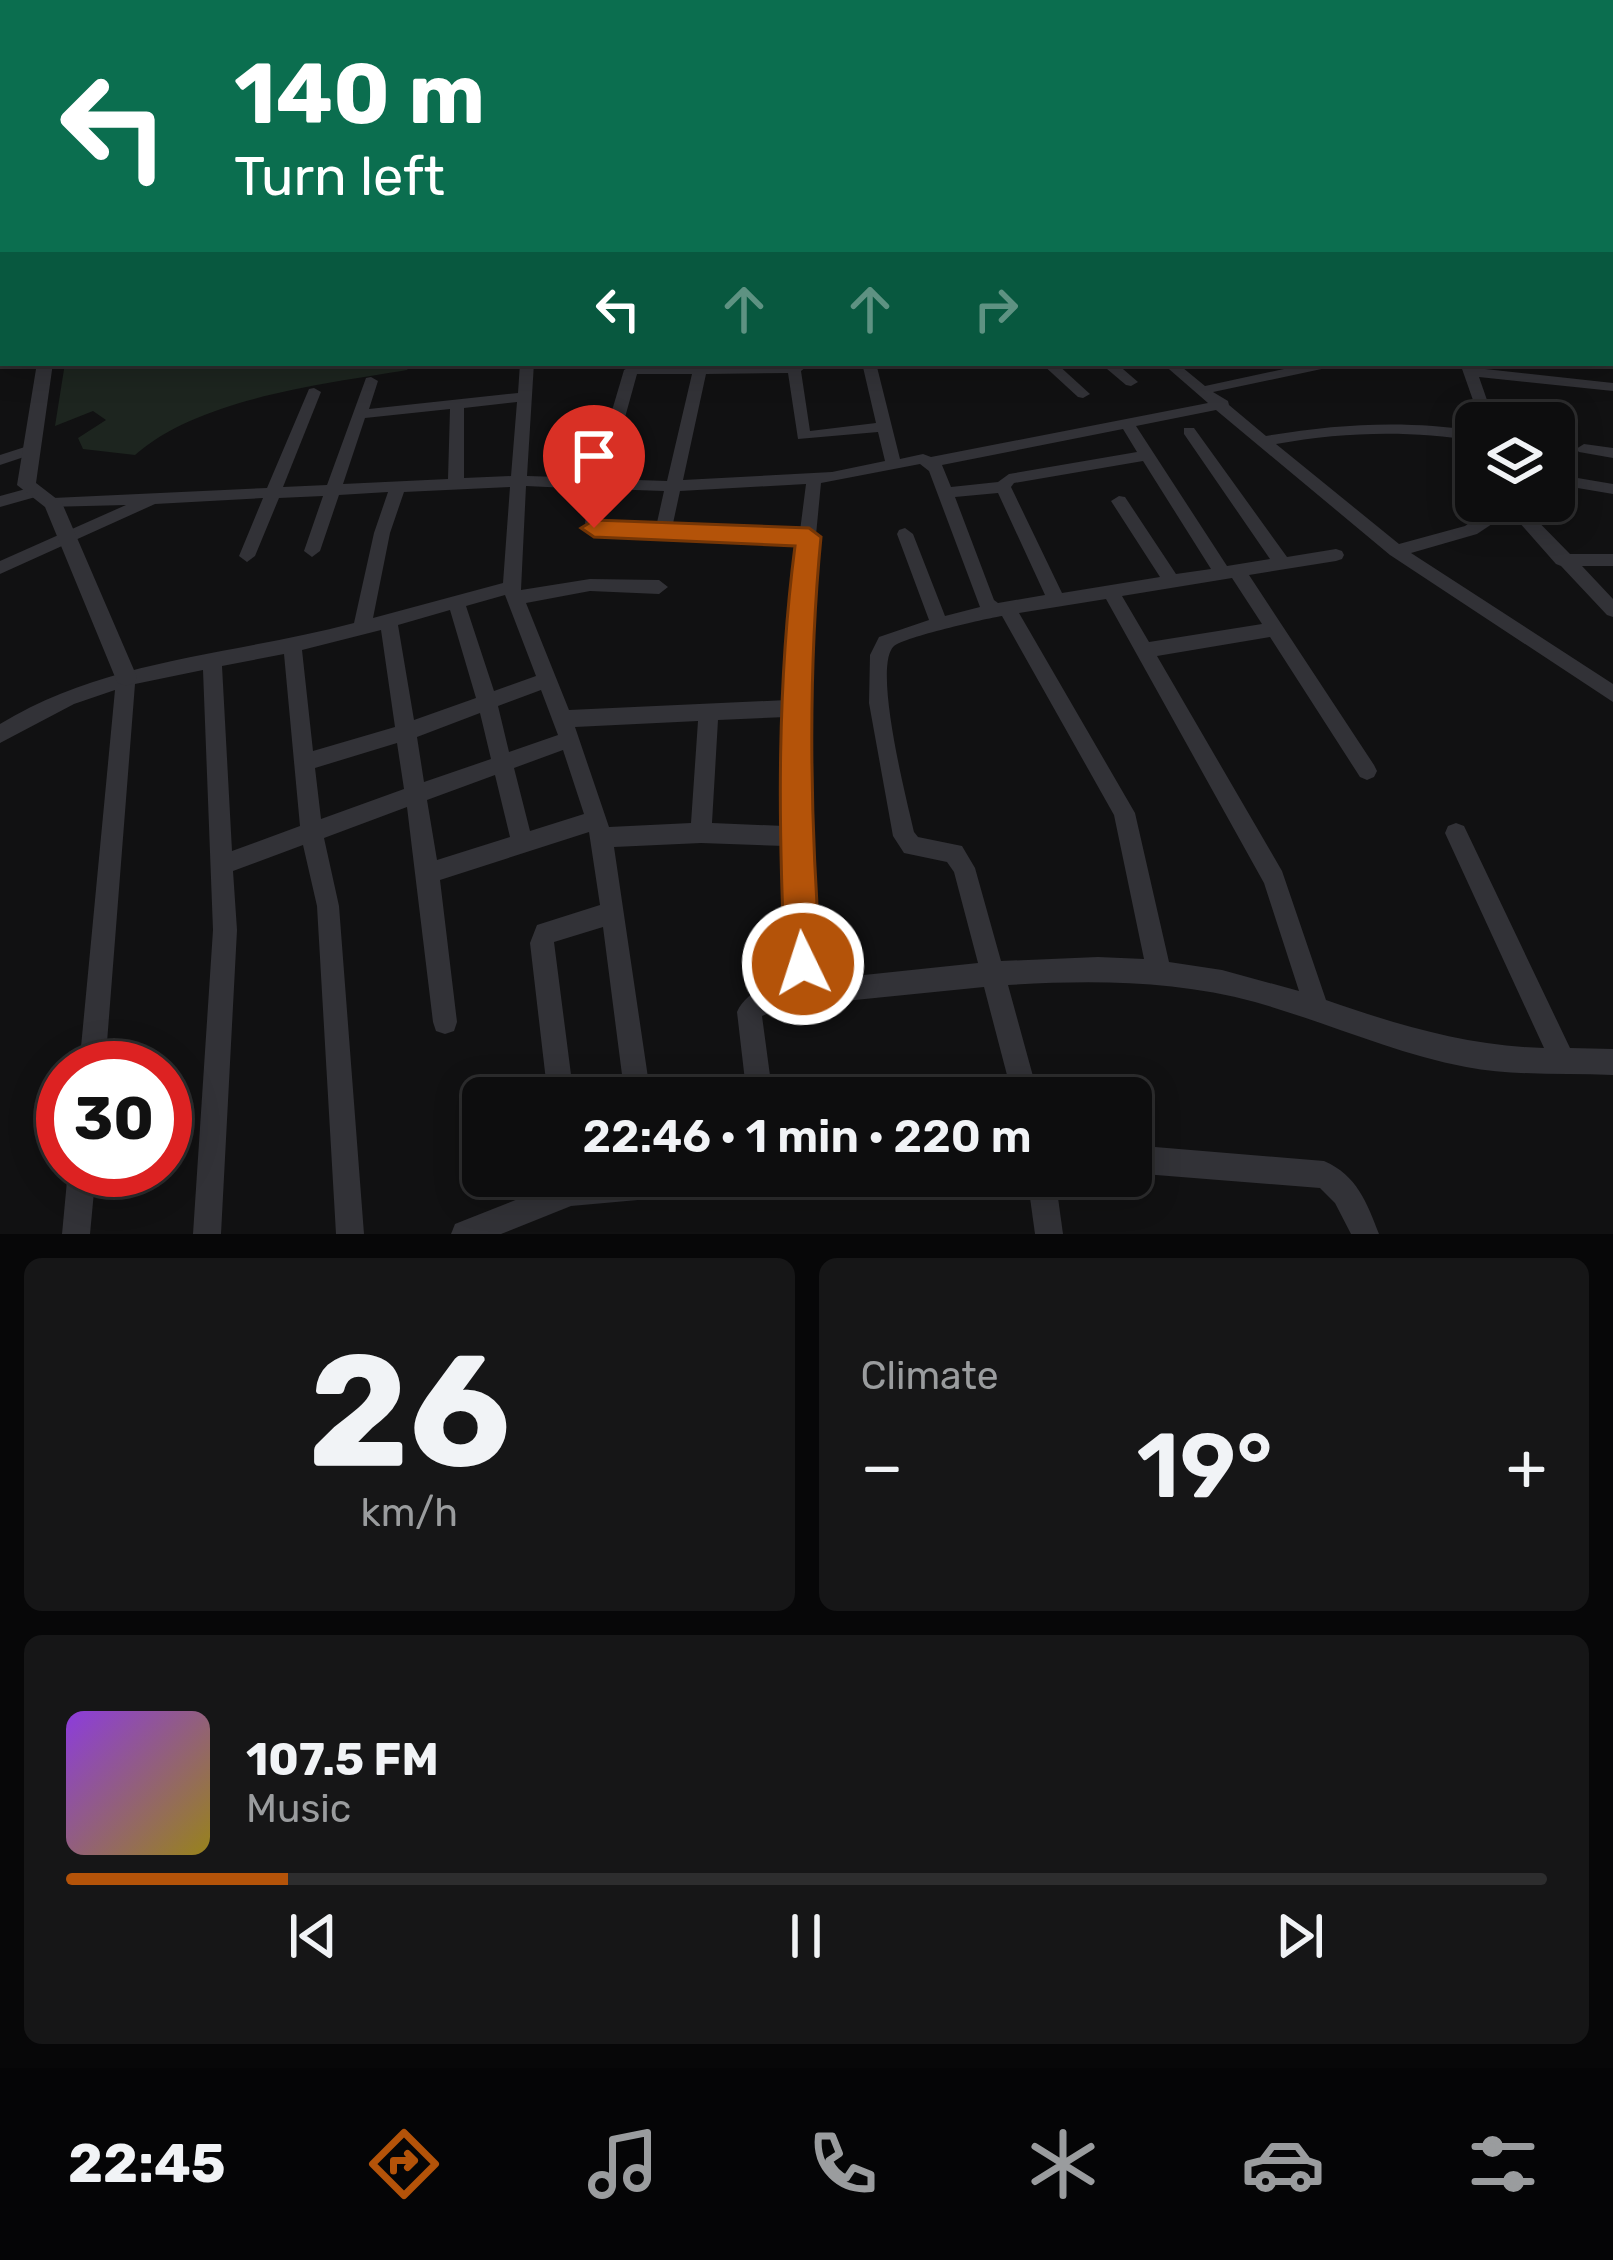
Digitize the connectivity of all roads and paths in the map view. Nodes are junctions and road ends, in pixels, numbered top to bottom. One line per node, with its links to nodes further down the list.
1 (45, 366): 30 (street)
2 (527, 366): 19 (street)
3 (685, 366): 38 (street)
4 (701, 366): 41 (street)
5 (748, 366): 6 (street)
6 (799, 366): 25 (street)
7 (870, 366): 25 (street)
8 (1051, 366): 18 (street)
9 (1111, 366): 14 (street)
10 (1173, 366): 16 (street)
11 (1317, 366): 16 (street)
12 (1469, 367): 15 (street); 21 (street)
13 (371, 382): 23 (street)
14 (1131, 382)
15 (1613, 387)
16 (1205, 390): 22 (street)
17 (314, 392): 46 (street)
18 (1084, 394)
19 (524, 398): 20 (street); 37 (street)
20 (457, 402): 23 (street); 40 (street)
21 (1481, 402)
22 (1223, 404): 24 (street); 28 (street)
23 (360, 414): 47 (street)
24 (1126, 422): 32 (street); 34 (street)
25 (884, 427): 35 (street)
26 (1190, 431): 65 (street)
27 (1455, 433): 28 (street)
28 (1264, 441): 60 (street)
29 (1584, 448): 31 (street)
30 (31, 450): 33 (street); 45 (street)
31 (1613, 453)
32 (1147, 455): 43 (street); 67 (street)
33 (0, 460)
34 (932, 462): 35 (street); 48 (street)
35 (893, 463): 36 (street)
36 (814, 478): 41 (street); 57 (street)
37 (518, 481): 38 (street); 40 (street); 71 (street)
38 (599, 482): 41 (street); 55 (street)
39 (1575, 483): 44 (street)
40 (456, 484): 42 (street)
41 (674, 486): 55 (street)
42 (398, 487): 47 (street); 78 (street)
43 (1003, 487): 48 (street); 72 (street)
44 (1613, 490)
45 (32, 491): 51 (street); 52 (street)
46 (270, 491): 47 (street); 49 (street); 62 (street)
47 (333, 493): 59 (street)
48 (946, 493): 74 (street)
49 (158, 497): 52 (street); 58 (street)
50 (1119, 501): 68 (street)
51 (0, 502)
52 (53, 503): 58 (street)
53 (1483, 522): 60 (street)
54 (1527, 522): 63 (street)
55 (663, 533): 57 (street)
56 (905, 534): 77 (street)
57 (809, 537): 87 (street)
58 (67, 538): 66 (street); 83 (street)
59 (312, 551)
60 (1396, 551): 85 (street)
61 (1336, 555): 65 (street)
62 (247, 556)
63 (1562, 560): 64 (street); 75 (street)
64 (1613, 560)
65 (1282, 563): 67 (street)
66 (0, 568)
67 (1229, 571): 68 (street); 79 (street)
68 (1171, 580): 70 (street)
69 (659, 587): 71 (street)
70 (1110, 591): 72 (street); 81 (street)
71 (513, 592): 73 (street); 84 (street)
72 (1057, 601): 74 (street)
73 (456, 602): 76 (street); 86 (street)
74 (1001, 610): 77 (street); 105 (street)
75 (1613, 610)
76 (388, 620): 78 (street); 91 (street)
77 (940, 626): 106 (street)
78 (362, 627): 80 (street)
79 (1277, 629): 81 (street); 94 (street)
80 (292, 645): 82 (street); 92 (street)
81 (1147, 650): 108 (street)
82 (212, 661): 83 (street); 102 (street)
83 (126, 677): 90 (street); 110 (street)
84 (547, 680): 86 (street); 89 (street)
85 (1613, 694)
86 (486, 702): 91 (street); 93 (street)
87 (796, 708): 88 (street); 100 (street)
88 (709, 711): 89 (street); 98 (street)
89 (566, 729): 93 (street); 96 (street)
90 (0, 734)
91 (403, 734): 92 (street); 95 (street)
92 (304, 762): 99 (street)
93 (502, 764): 95 (street); 101 (street)
94 (1367, 771)
95 (415, 797): 99 (street); 103 (street)
96 (599, 829): 98 (street); 101 (street); 104 (street)
97 (1456, 832): 111 (street)
98 (701, 833): 100 (street)
99 (312, 835): 102 (street); 123 (street)
100 (795, 836): 107 (street)
101 (522, 842): 103 (street)
102 (224, 864): 122 (street)
103 (428, 873): 109 (street)
104 (612, 913): 113 (street); 114 (street)
105 (1159, 973): 106 (street); 108 (street)
106 (993, 974): 107 (street); 116 (street)
107 (809, 982): 115 (street)
108 (1316, 1006): 111 (street)
109 (446, 1022)
110 (94, 1041)
111 (1562, 1059): 112 (street)
112 (1613, 1062)
113 (558, 1077)
114 (635, 1077)
115 (757, 1077)
116 (1020, 1077)
117 (1152, 1161): 126 (street)
118 (79, 1197): 121 (street)
119 (543, 1197): 124 (street)
120 (1044, 1197): 125 (street)
121 (76, 1234)
122 (207, 1234)
123 (350, 1234)
124 (465, 1234)
125 (1049, 1234)
126 (1365, 1234)

